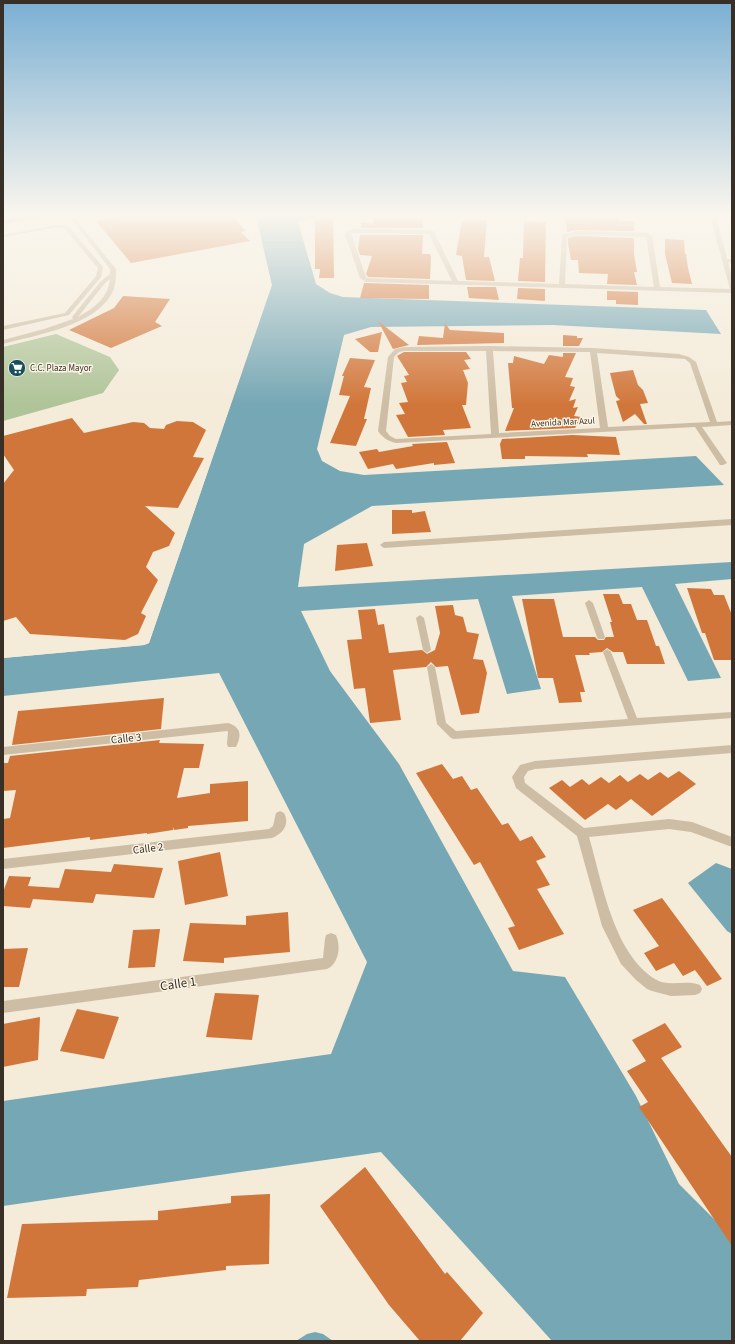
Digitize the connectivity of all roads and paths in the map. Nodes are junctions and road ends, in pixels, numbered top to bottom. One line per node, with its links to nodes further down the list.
1 (97, 279): 13 (lane)
2 (107, 279): 12 (lane)
3 (112, 279): 12 (lane)
4 (364, 279): 8 (street)
5 (454, 279): 8 (street)
6 (562, 279): 9 (street)
7 (655, 279): 10 (street)
8 (456, 283): 9 (street)
9 (562, 285): 10 (street)
10 (657, 289): 11 (street)
11 (732, 291)
12 (70, 322): 14 (lane)
13 (3, 328)
14 (30, 334): 15 (lane); 16 (lane)
15 (3, 338)
16 (3, 342)
17 (489, 348): 18 (street); 23 (street); 23 (street, Avenida Mar Azul)
18 (594, 350): 20 (street); 22 (street)
19 (732, 423): 20 (street, Avenida Mar Azul)
20 (714, 424): 21 (street, Avenida Mar Azul)
21 (697, 425): 22 (street, Avenida Mar Azul); 24 (street)
22 (604, 429): 23 (street, Avenida Mar Azul)
23 (495, 436)
24 (723, 463)
25 (732, 522): 26 (street)
26 (384, 545)
27 (589, 603): 29 (lane)
28 (420, 618): 30 (lane)
29 (601, 637)
30 (428, 650)
31 (608, 652): 34 (lane)
32 (431, 667): 34 (lane)
33 (732, 715): 34 (lane)
34 (633, 721)
35 (232, 744): 37 (street, Calle 3)
36 (732, 749): 39 (street)
37 (3, 751)
38 (280, 816): 41 (street, Calle 2)
39 (582, 833): 40 (street); 43 (street)
40 (732, 842)
41 (3, 864)
42 (331, 939): 44 (street, Calle 1)
43 (695, 989)
44 (3, 1007)

